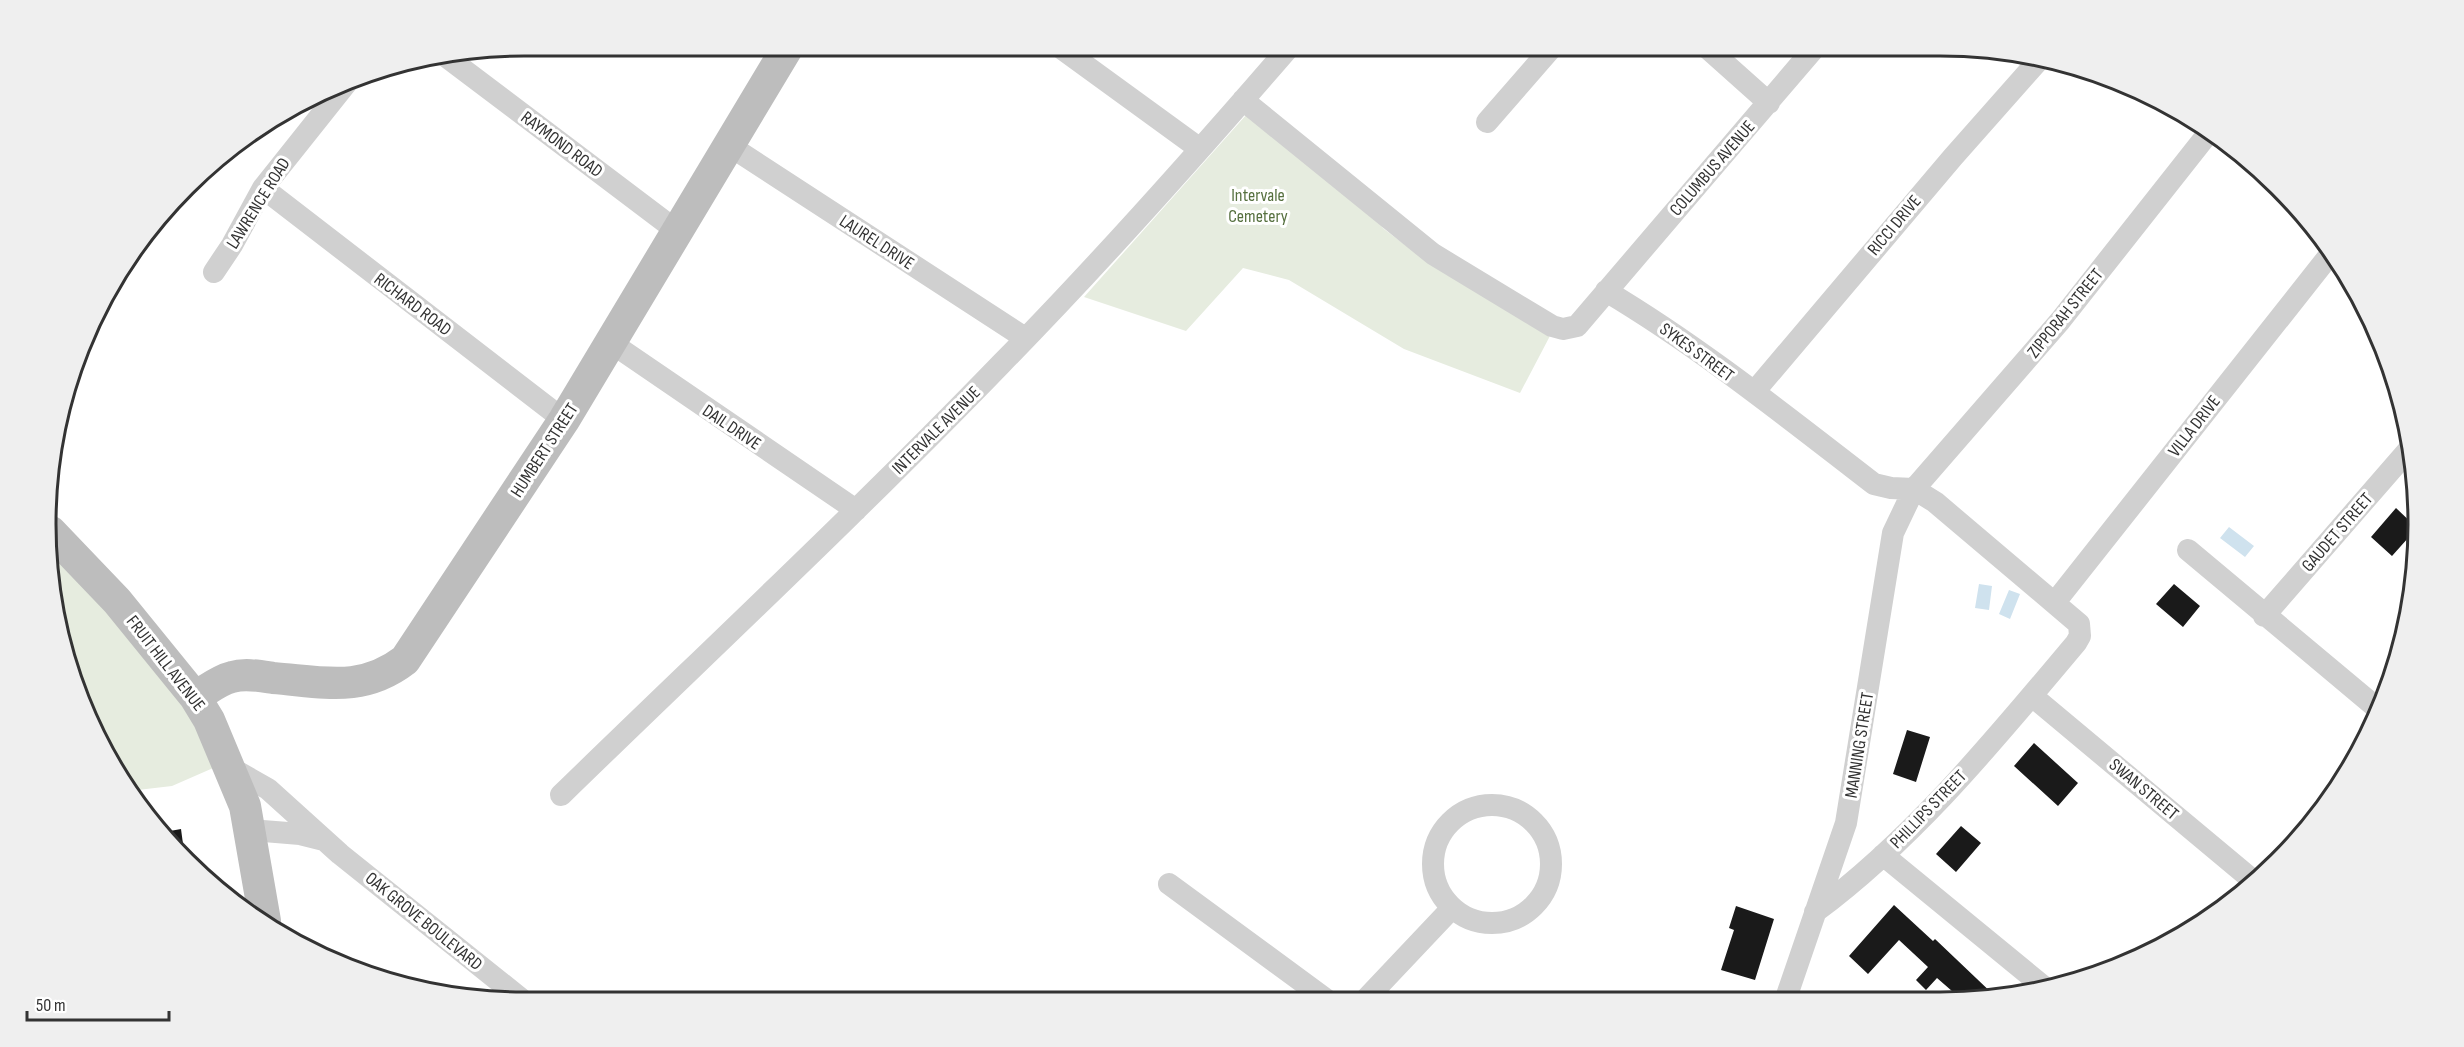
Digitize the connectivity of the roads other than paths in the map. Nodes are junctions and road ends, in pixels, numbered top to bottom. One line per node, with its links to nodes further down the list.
1 (782, 56): 14 (street, HUMBERT STREET)
2 (1072, 56): 15 (street)
3 (1282, 56): 10 (street, INTERVALE AVENUE)
4 (1544, 56): 12 (street)
5 (1716, 56): 11 (street)
6 (1808, 56): 11 (street, COLUMBUS AVENUE)
7 (453, 61): 17 (street, RAYMOND ROAD)
8 (2035, 65): 23 (street, RICCI DRIVE)
9 (338, 94): 16 (street, LAWRENCE ROAD)
10 (1244, 100): 15 (street, INTERVALE AVENUE); 20 (street)
11 (1769, 103): 20 (street, COLUMBUS AVENUE)
12 (1487, 122)
13 (2205, 137): 26 (street, ZIPPORAH STREET)
14 (729, 146): 17 (street, HUMBERT STREET); 21 (street, LAUREL DRIVE)
15 (1200, 149): 21 (street, INTERVALE AVENUE)
16 (263, 188): 19 (street, LAWRENCE ROAD); 24 (street, RICHARD ROAD)
17 (677, 231): 22 (street, HUMBERT STREET)
18 (2327, 259): 30 (street, VILLA DRIVE)
19 (214, 272)
20 (1606, 291): 23 (street, SYKES STREET)
21 (1025, 338): 27 (street, INTERVALE AVENUE)
22 (610, 342): 24 (street, HUMBERT STREET); 27 (street, DAIL DRIVE)
23 (1754, 392): 26 (street, SYKES STREET)
24 (564, 420): 33 (street, HUMBERT STREET)
25 (2404, 463): 31 (street, GAUDET STREET)
26 (1914, 489): 30 (street, SYKES STREET); 43 (street, MANNING STREET)
27 (856, 510): 36 (street, INTERVALE AVENUE)
28 (56, 538): 33 (street, FRUIT HILL AVENUE)
29 (2188, 550): 31 (street)
30 (2056, 601): 32 (street, SYKES STREET)
31 (2264, 616): 34 (street)
32 (2032, 696): 39 (street, PHILLIPS STREET); 40 (street, SWAN STREET)
33 (195, 697): 35 (street, FRUIT HILL AVENUE)
34 (2372, 704)
35 (231, 768): 37 (street, FRUIT HILL AVENUE); 38 (street, OAK GROVE BOULEVARD)
36 (561, 795)
37 (251, 830): 38 (street, OAK GROVE BOULEVARD); 44 (street, FRUIT HILL AVENUE)
38 (324, 840): 46 (street, OAK GROVE BOULEVARD)
39 (1883, 855): 43 (street, PHILLIPS STREET); 45 (street)
40 (2248, 876)
41 (1168, 884): 47 (street)
42 (1452, 908): 42 (street); 48 (street)
43 (1815, 912): 49 (street, MANNING STREET)
44 (264, 914)
45 (2038, 982)
46 (512, 991)
47 (1316, 992)
48 (1373, 992)
49 (1788, 992)

